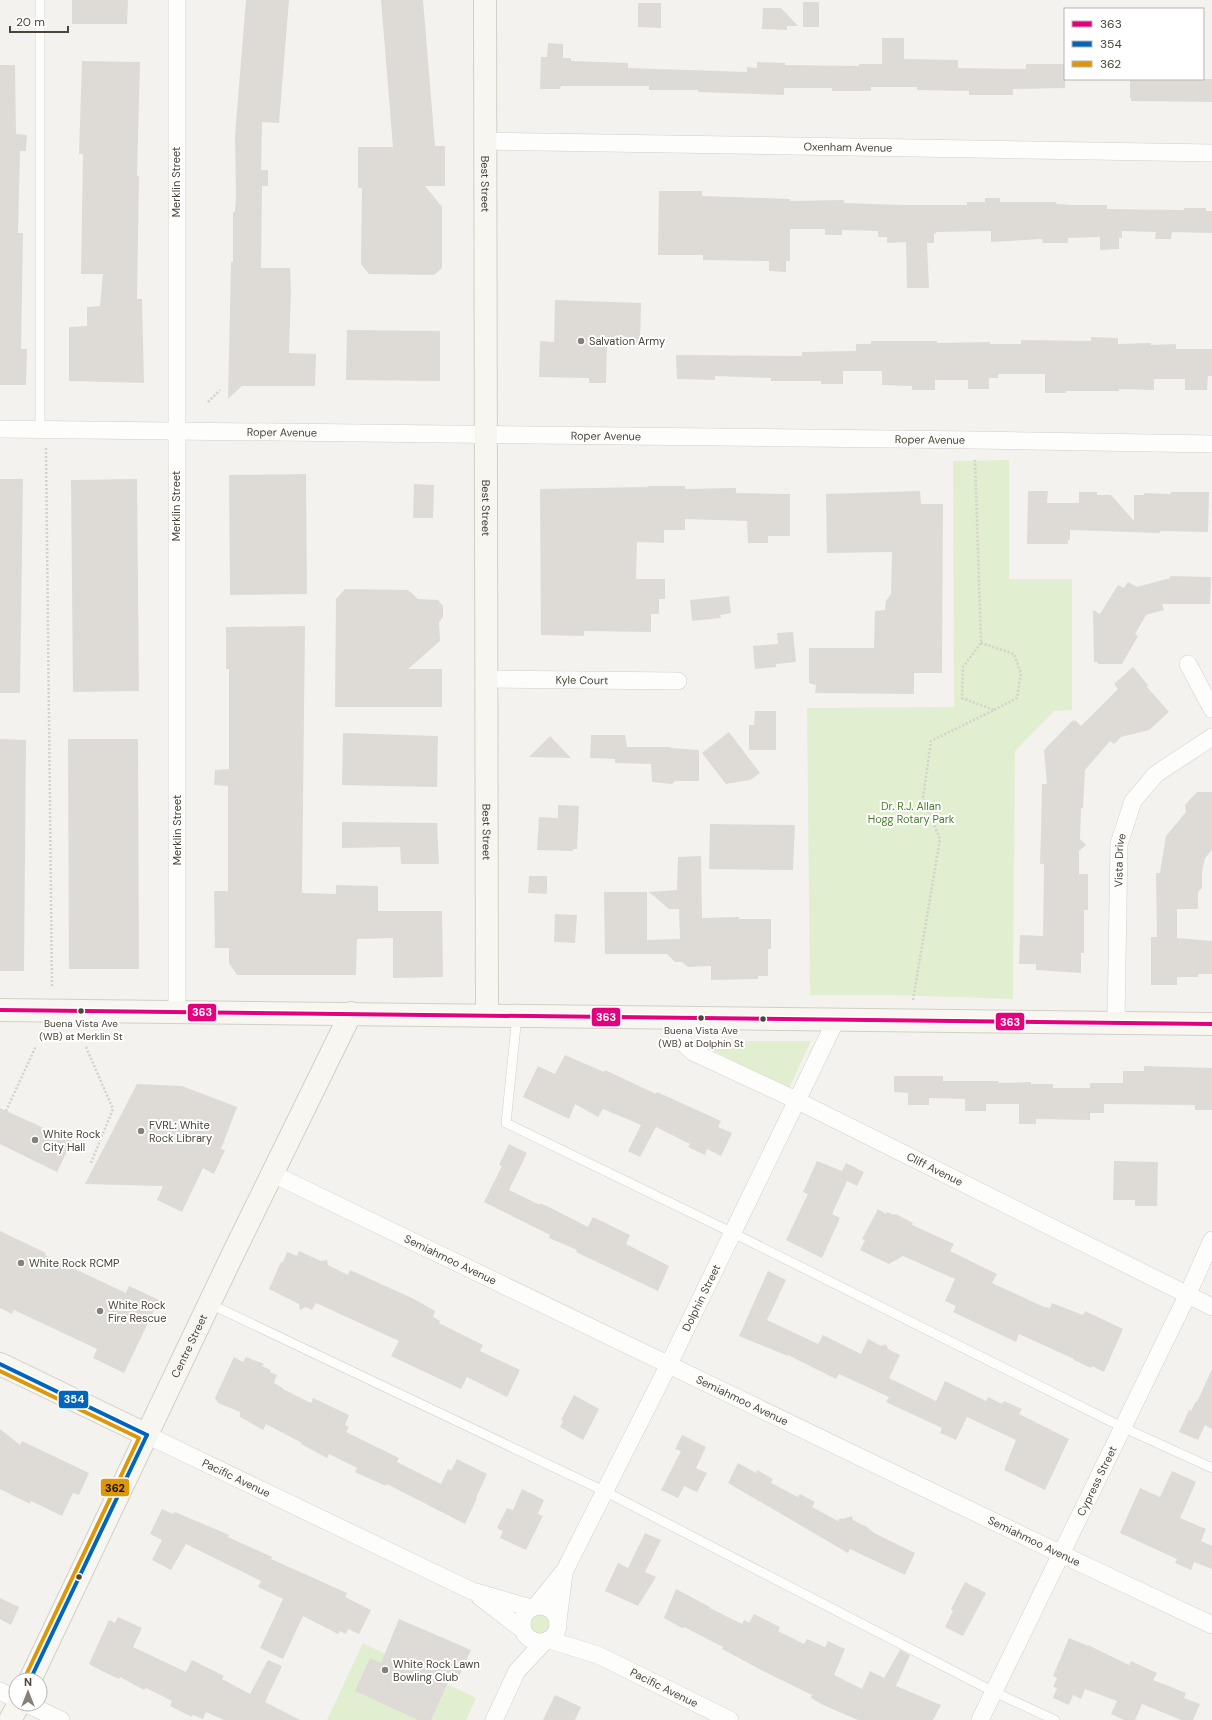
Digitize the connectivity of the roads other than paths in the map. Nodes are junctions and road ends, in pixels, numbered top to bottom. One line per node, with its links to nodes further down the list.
1 (40, 0): 7 (lane)
2 (177, 0): 8 (street, Merklin Street)
3 (485, 0): 4 (street, Best Street)
4 (484, 141): 5 (street, Oxenham Avenue); 9 (street, Best Street)
5 (1212, 153)
6 (0, 429): 7 (street, Roper Avenue)
7 (40, 430): 8 (street, Roper Avenue)
8 (176, 431): 9 (street, Roper Avenue); 17 (street, Merklin Street)
9 (485, 435): 10 (street, Roper Avenue); 12 (street, Best Street)
10 (1212, 444)
11 (1188, 664): 14 (street)
12 (487, 679): 13 (street, Kyle Court); 19 (street, Best Street)
13 (678, 681)
14 (1212, 709)
15 (1212, 737): 23 (street, Vista Drive)
16 (0, 1010): 17 (street)
17 (177, 1012): 18 (street)
18 (351, 1013): 19 (street); 26 (street, Centre Street)
19 (487, 1015): 20 (street)
20 (517, 1016): 21 (street); 27 (lane)
21 (672, 1017): 22 (street); 25 (street, Cliff Avenue)
22 (836, 1020): 23 (street); 25 (street, Dolphin Street)
23 (1116, 1024): 24 (street)
24 (1212, 1024)
25 (796, 1100): 27 (street, Dolphin Street); 29 (street, Cliff Avenue)
26 (273, 1174): 30 (street, Centre Street); 33 (street, Semiahmoo Avenue)
27 (733, 1233): 33 (street, Dolphin Street); 34 (lane)
28 (1212, 1240): 29 (street, Cypress Street)
29 (1187, 1296): 31 (street, Cliff Avenue); 34 (street, Cypress Street)
30 (210, 1304): 35 (street, Centre Street); 37 (lane)
31 (1212, 1307)
32 (0, 1364): 35 (street, Pacific Avenue)
33 (669, 1364): 37 (street, Dolphin Street); 38 (street, Semiahmoo Avenue)
34 (1122, 1427): 36 (lane); 38 (street, Cypress Street)
35 (147, 1435): 40 (street, Pacific Avenue); 47 (street, Centre Street)
36 (1212, 1468)
37 (604, 1491): 39 (street, Dolphin Street); 49 (lane)
38 (1061, 1554): 43 (street, Semiahmoo Avenue); 49 (street, Cypress Street)
39 (564, 1574): 41 (street, Dolphin Street); 42 (street, Dolphin Street)
40 (472, 1591): 41 (street, Pacific Avenue); 44 (street, Pacific Avenue)
41 (533, 1607): 42 (street); 44 (street)
42 (558, 1622): 45 (street); 46 (street, Pacific Avenue)
43 (1212, 1625)
44 (523, 1631): 45 (street); 48 (street)
45 (546, 1641): 46 (street, Pacific Avenue); 48 (street)
46 (598, 1655): 53 (street, Pacific Avenue)
47 (34, 1672)
48 (518, 1672): 52 (street)
49 (994, 1692): 54 (street, Cypress Street); 55 (lane)
50 (44, 1712): 51 (street)
51 (61, 1720)
52 (494, 1720)
53 (730, 1720)
54 (980, 1720)
55 (1055, 1720)

